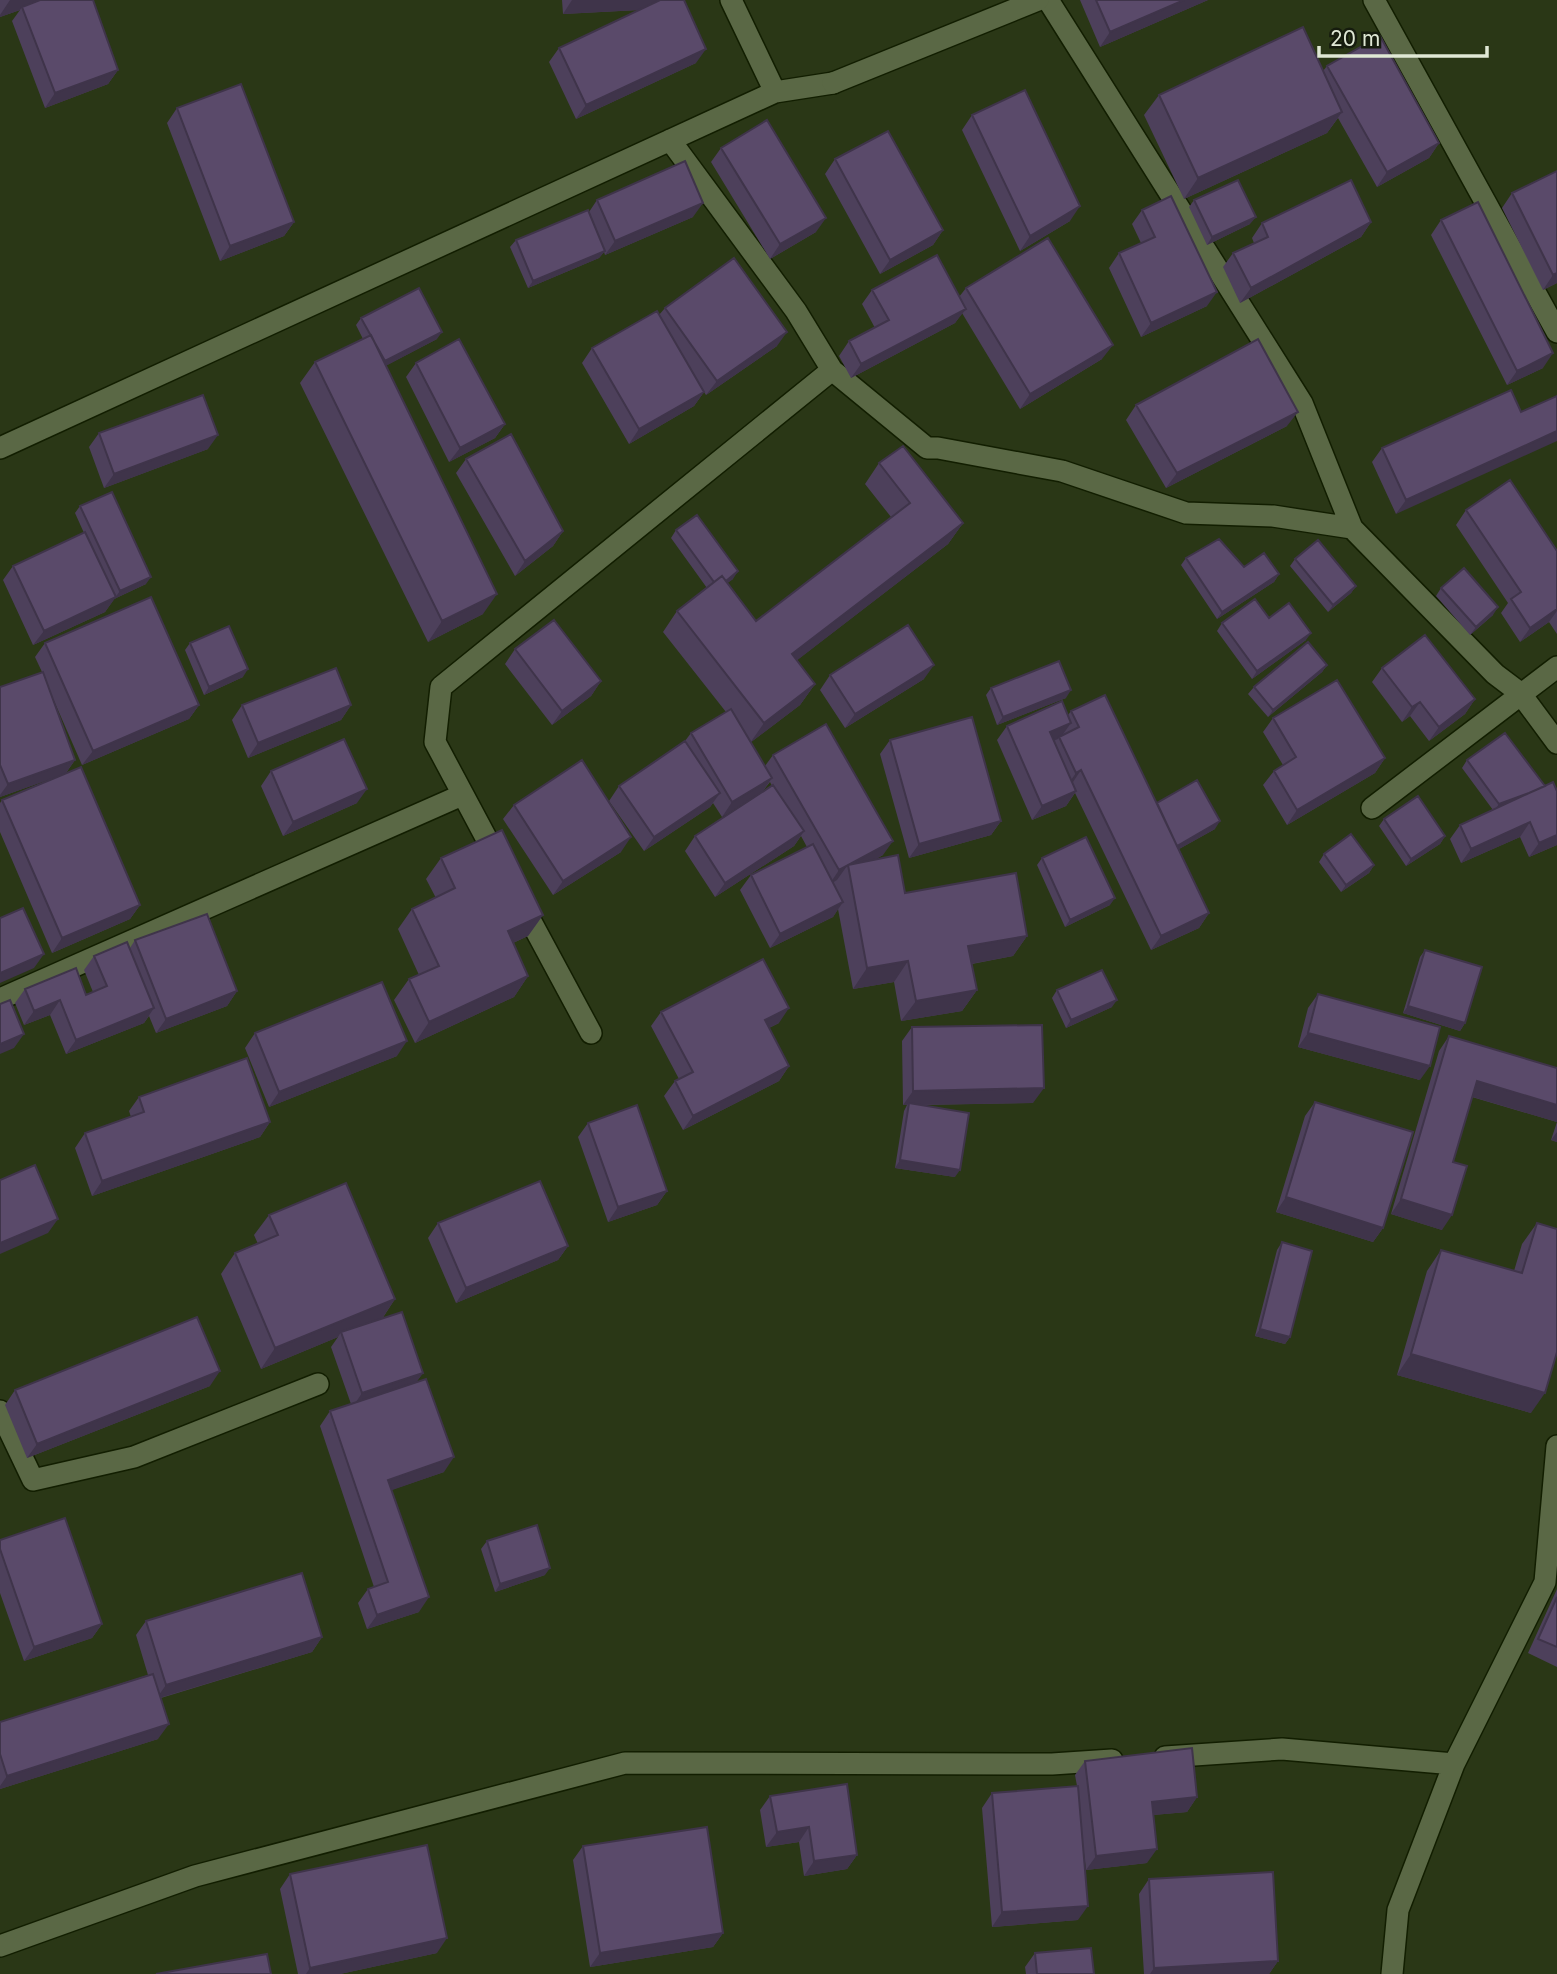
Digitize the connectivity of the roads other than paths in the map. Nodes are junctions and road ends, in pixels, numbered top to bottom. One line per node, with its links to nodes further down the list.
1 (731, 0): 5 (street)
2 (1038, 0): 5 (street)
3 (1048, 0): 10 (street)
4 (1374, 0): 7 (street)
5 (775, 92): 6 (street)
6 (670, 140): 8 (street); 9 (street)
7 (1557, 332)
8 (832, 370): 10 (street); 14 (street)
9 (0, 448)
10 (1352, 527): 12 (street)
11 (1557, 667): 12 (street)
12 (1520, 693): 13 (street); 15 (street)
13 (1557, 743)
14 (463, 795): 16 (street); 17 (street)
15 (1373, 808)
16 (0, 999)
17 (591, 1033)
18 (318, 1384): 19 (street)
19 (0, 1411)
20 (1557, 1446): 21 (street)
21 (1454, 1764): 22 (street); 23 (street)
22 (0, 1946)
23 (1392, 1974)

